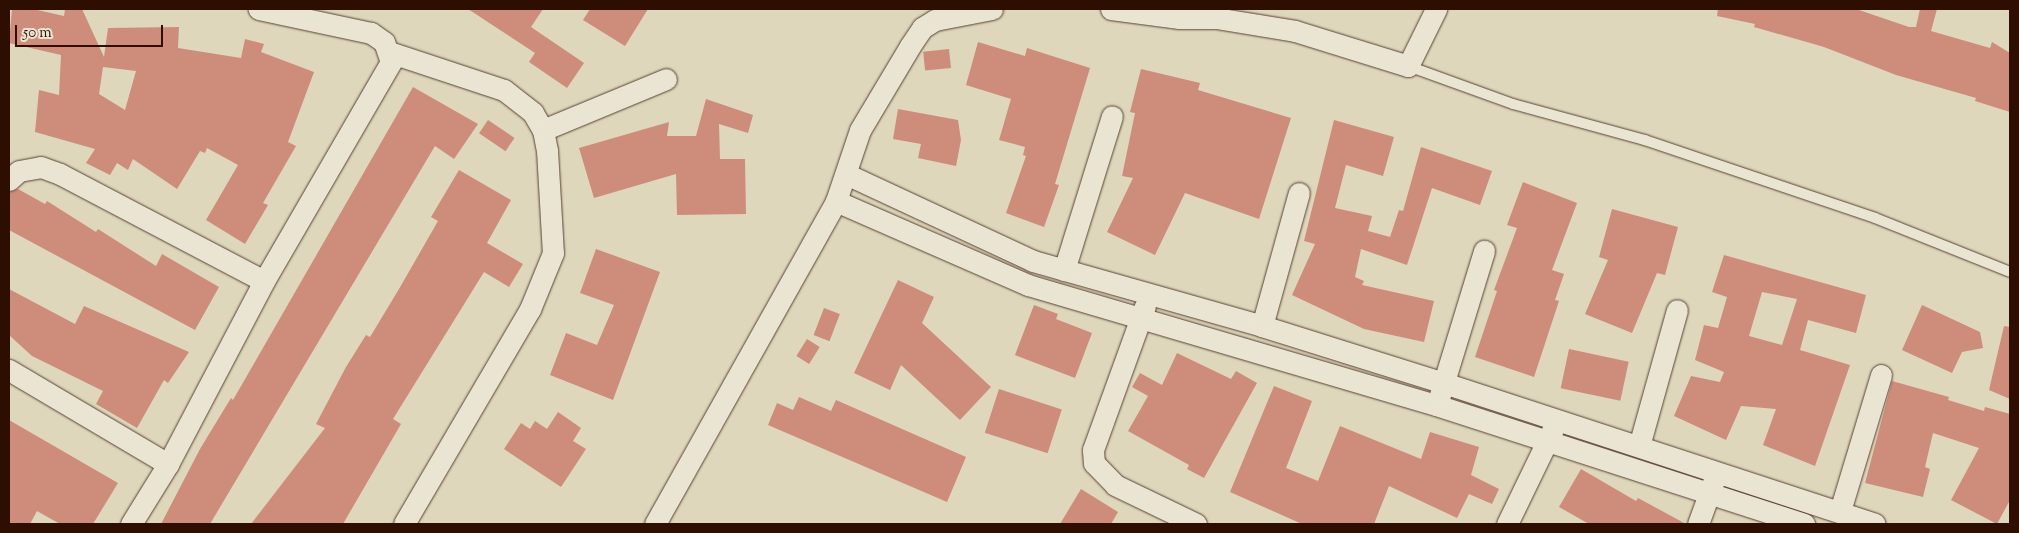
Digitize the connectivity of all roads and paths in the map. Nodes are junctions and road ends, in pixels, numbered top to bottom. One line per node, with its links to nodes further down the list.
1 (259, 9): 5 (street)
2 (992, 9): 10 (street)
3 (1111, 9): 6 (street)
4 (1436, 9): 6 (street)
5 (389, 52): 9 (street); 17 (street)
6 (1408, 66): 16 (lane)
7 (666, 79): 9 (street)
8 (1112, 116): 15 (street)
9 (543, 130): 33 (street)
10 (846, 174): 13 (street); 15 (street)
11 (9, 180): 17 (street)
12 (1299, 193): 21 (street)
13 (836, 201): 20 (street); 34 (street)
14 (1484, 251): 24 (street)
15 (1064, 270): 18 (street)
16 (2010, 272)
17 (264, 281): 29 (street)
18 (1148, 296): 20 (street); 21 (street)
19 (1677, 310): 28 (street)
20 (1141, 319): 25 (street); 35 (street)
21 (1262, 326): 24 (street)
22 (9, 370): 29 (street)
23 (1881, 375): 31 (street)
24 (1444, 383): 25 (street); 26 (street)
25 (1436, 405): 27 (street)
26 (1558, 419): 27 (street); 28 (street)
27 (1548, 440): 30 (street); 36 (street)
28 (1639, 446): 30 (street)
29 (168, 464): 32 (street)
30 (1713, 482): 31 (street); 37 (street); 38 (street)
31 (1840, 511): 39 (street)
32 (132, 524)
33 (404, 524)
34 (654, 524)
35 (1196, 524)
36 (1507, 524)
37 (1698, 524)
38 (1804, 524)
39 (1874, 524)

